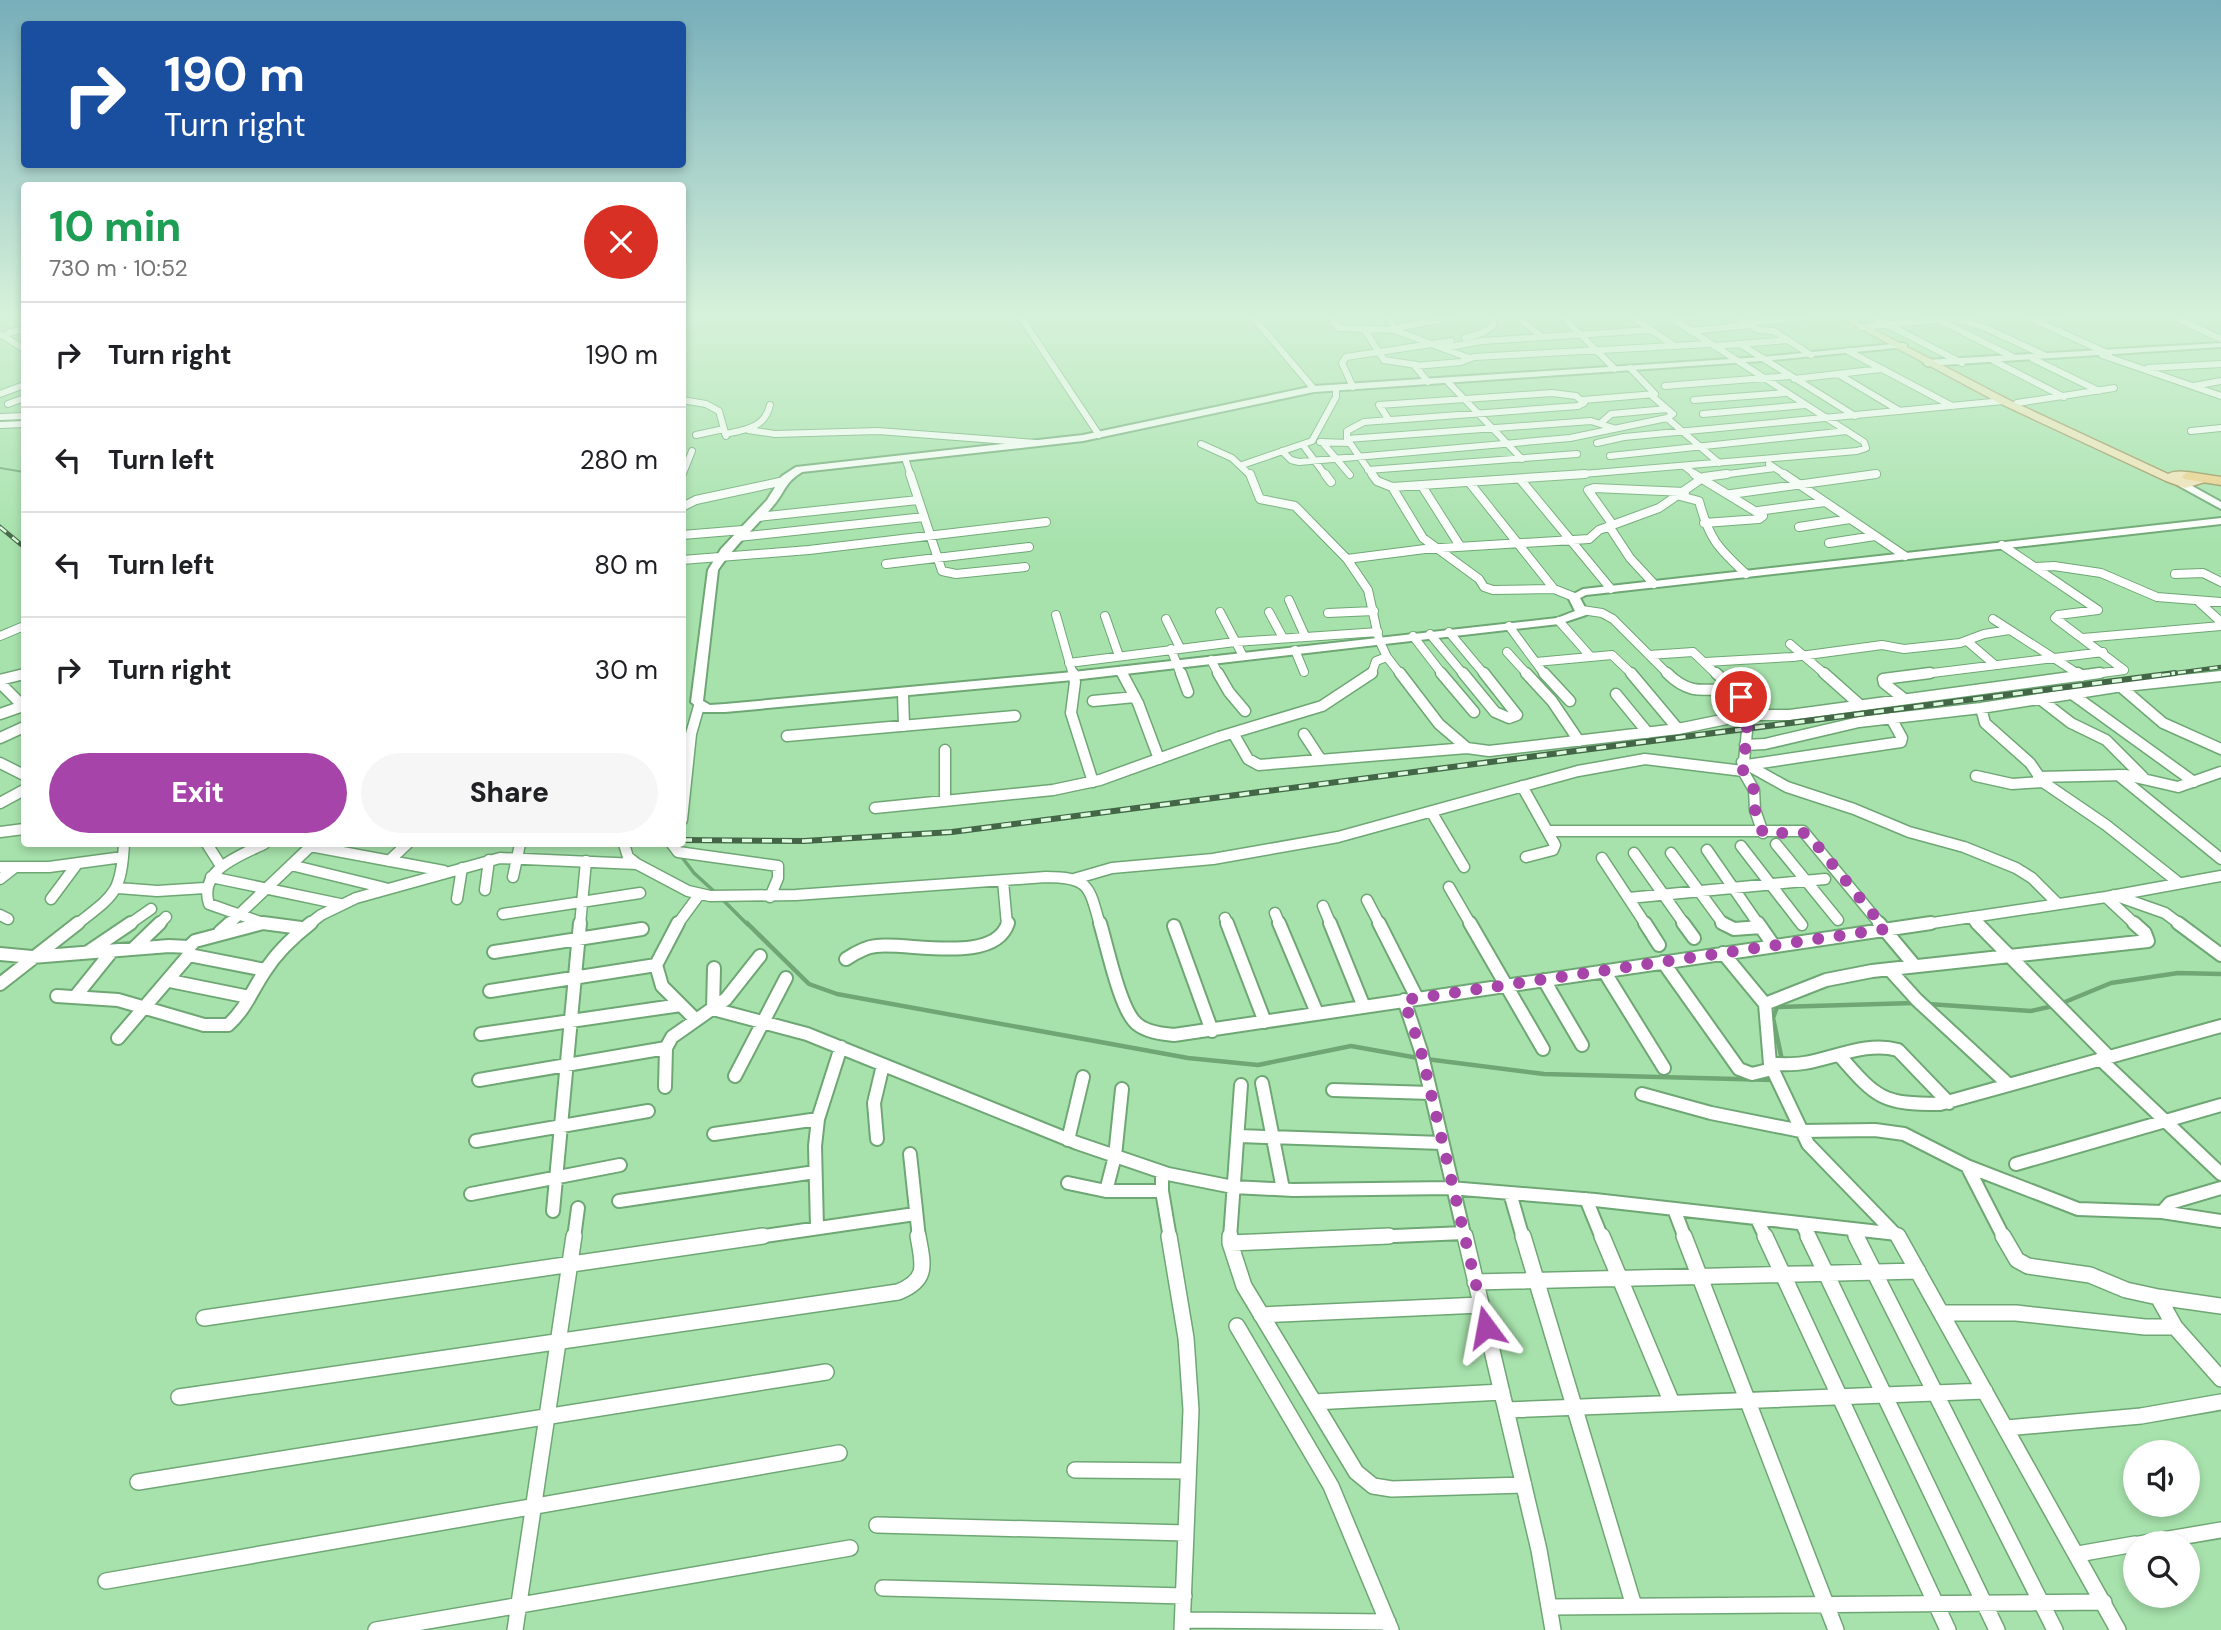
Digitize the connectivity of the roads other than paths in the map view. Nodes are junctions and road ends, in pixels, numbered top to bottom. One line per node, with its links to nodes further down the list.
1 (1070, 392): 49 (street)
2 (1300, 392): 49 (street)
3 (1336, 392): 51 (street)
4 (1458, 392): 17 (street)
5 (1656, 392): 14 (street)
6 (1817, 392): 32 (street)
7 (1868, 392): 28 (street)
8 (1924, 392): 26 (street)
9 (1987, 392): 21 (main road)
10 (1994, 392): 22 (main road)
11 (2055, 392): 15 (street)
12 (2093, 392): 15 (street)
13 (1786, 393): 19 (street); 25 (street)
14 (1651, 395): 18 (street); 27 (street)
15 (2065, 397): 22 (street)
16 (21, 399): 23 (street)
17 (1465, 399): 18 (street); 29 (street); 36 (street)
18 (1583, 400): 29 (street)
19 (1694, 400)
20 (686, 401): 47 (street)
21 (2003, 401): 26 (street); 79 (main road)
22 (2017, 403): 79 (main road)
23 (8, 404)
24 (770, 405): 43 (street)
25 (1806, 405): 30 (street); 35 (street)
26 (1952, 407): 28 (street)
27 (1667, 409): 34 (street); 37 (street)
28 (1900, 412): 32 (street)
29 (1480, 414): 36 (street); 39 (street)
30 (1703, 414)
31 (21, 416): 33 (street); 42 (street)
32 (1856, 416): 35 (street)
33 (0, 417)
34 (1667, 418): 40 (street); 46 (street)
35 (1827, 418): 44 (street); 46 (street)
36 (1389, 420): 52 (street)
37 (1601, 423): 39 (street); 40 (street)
38 (21, 425): 42 (street)
39 (1493, 428): 52 (street); 57 (street)
40 (1613, 428): 50 (street)
41 (2221, 428): 45 (street)
42 (2, 429)
43 (748, 430): 47 (street); 55 (street)
44 (1847, 431): 59 (street); 69 (street)
45 (2191, 431)
46 (1683, 432): 54 (street); 59 (street)
47 (725, 433): 48 (street)
48 (696, 435)
49 (1099, 435): 55 (street)
50 (1587, 435): 54 (street); 57 (street)
51 (1312, 441): 53 (street); 58 (street)
52 (1348, 441): 53 (street); 63 (street)
53 (1322, 442): 66 (street)
54 (1597, 443): 64 (street)
55 (1040, 444): 65 (street)
56 (1201, 444): 72 (street)
57 (1508, 444): 63 (street); 67 (street)
58 (1303, 445): 61 (street); 68 (street)
59 (1699, 446): 64 (street); 70 (street)
60 (692, 451): 71 (street)
61 (1282, 452): 68 (street); 72 (street)
62 (1577, 454): 67 (street)
63 (1359, 456): 66 (street); 75 (street)
64 (1610, 456): 76 (street)
65 (905, 458): 82 (street); 92 (street)
66 (1336, 458): 68 (street); 78 (street)
67 (1522, 459): 75 (street)
68 (1315, 460): 83 (street)
69 (1762, 460): 70 (street); 74 (street)
70 (1719, 463): 73 (street)
71 (686, 464)
72 (1242, 465): 120 (street)
73 (1684, 466): 76 (street); 81 (street)
74 (1775, 468): 81 (street); 87 (street)
75 (1368, 470): 89 (street)
76 (1622, 471): 80 (street)
77 (1877, 474): 87 (street)
78 (1350, 475)
79 (2171, 476): 85 (main road)
80 (1520, 479): 84 (street); 110 (street)
81 (1699, 479): 90 (street); 91 (street)
82 (784, 481): 95 (street); 98 (street)
83 (1332, 482)
84 (1469, 482): 88 (street); 111 (street)
85 (2191, 482): 86 (highway); 93 (street); 96 (street)
86 (2221, 484)
87 (1799, 485): 91 (street); 94 (street)
88 (1422, 486): 89 (street); 114 (street)
89 (1392, 487): 116 (street)
90 (1682, 494): 103 (street); 104 (street); 104 (street)
91 (1731, 494): 97 (street)
92 (918, 500): 98 (street); 99 (street)
93 (2221, 500)
94 (1825, 502): 97 (street); 100 (street)
95 (686, 503)
96 (2221, 506)
97 (1758, 511): 103 (street)
98 (758, 517): 106 (street)
99 (924, 517): 106 (street); 109 (street)
100 (1850, 519): 105 (street); 108 (street)
101 (2221, 521): 113 (street)
102 (1046, 523): 109 (street)
103 (1704, 523): 125 (street)
104 (1611, 525): 110 (street); 128 (street)
105 (1799, 527)
106 (741, 534): 107 (street); 119 (street)
107 (686, 535)
108 (1875, 536): 112 (street); 117 (street)
109 (930, 537): 118 (street); 119 (street)
110 (1569, 540): 111 (street); 130 (street)
111 (1516, 543): 114 (street); 129 (street)
112 (1829, 543)
113 (2002, 545): 117 (street); 124 (street)
114 (1460, 546): 116 (street)
115 (1028, 547): 118 (street)
116 (1434, 548): 120 (street); 129 (street)
117 (1905, 556): 125 (street)
118 (937, 557): 122 (street); 123 (street)
119 (719, 559): 121 (street); 197 (street)
120 (1347, 559): 136 (street)
121 (686, 560)
122 (886, 564)
123 (1025, 567)
124 (2035, 567): 133 (street); 156 (street)
125 (1746, 574): 128 (street)
126 (2175, 575): 127 (street)
127 (2221, 582)
128 (1654, 584): 130 (street)
129 (1554, 589): 131 (street)
130 (1611, 589): 131 (street)
131 (1574, 597): 135 (street)
132 (1289, 600): 152 (street)
133 (2198, 601): 134 (street); 145 (street)
134 (2221, 602)
135 (1582, 610): 144 (street); 164 (street)
136 (1374, 611): 139 (street); 153 (street)
137 (1220, 612): 158 (street)
138 (1269, 612): 155 (street)
139 (1328, 613)
140 (1056, 615): 174 (street)
141 (1105, 616): 166 (street)
142 (1166, 619): 160 (street)
143 (1993, 619): 148 (street)
144 (1559, 621): 146 (street); 168 (street)
145 (2221, 624): 156 (street)
146 (1509, 626): 149 (street); 172 (street)
147 (21, 627): 151 (street)
148 (2010, 630): 157 (street); 170 (street)
149 (1449, 632): 150 (street); 150 (street)
150 (1430, 634): 154 (street)
151 (0, 636)
152 (1304, 636): 153 (street); 155 (street)
153 (1379, 636): 154 (street); 161 (street); 169 (street)
154 (1413, 636): 201 (street)
155 (1283, 638): 158 (street)
156 (2082, 638): 163 (street)
157 (1967, 641): 165 (street); 176 (street)
158 (1236, 642): 160 (street); 167 (street)
159 (1790, 644): 165 (street)
160 (1175, 649): 166 (street); 175 (street)
161 (1295, 650): 167 (street); 178 (street)
162 (1507, 652): 214 (street)
163 (2103, 652): 170 (street); 180 (street)
164 (1649, 655): 173 (street); 185 (street)
165 (1803, 655): 173 (street); 196 (street)
166 (1119, 656): 174 (street)
167 (1243, 656): 171 (street)
168 (1590, 656): 172 (street); 208 (street)
169 (1387, 657): 209 (street); 216 (street)
170 (2054, 658): 176 (street); 180 (street)
171 (1211, 660): 175 (street); 200 (street)
172 (1536, 662): 194 (street)
173 (1705, 662): 185 (street)
174 (1069, 663): 182 (street)
175 (1177, 664): 177 (street); 187 (street)
176 (1995, 666): 191 (street)
177 (1121, 671): 182 (street); 190 (street)
178 (1304, 672)
179 (21, 675): 183 (street)
180 (2082, 676): 191 (street)
181 (2221, 676): 184 (street)
182 (1073, 677): 186 (street); 230 (street)
183 (0, 682): 195 (street)
184 (2121, 687): 189 (street); 217 (street)
185 (1732, 688): 204 (street)
186 (903, 692): 197 (street); 206 (street)
187 (1188, 692)
188 (1616, 694): 210 (street)
189 (2072, 694): 192 (street); 231 (street)
190 (1135, 697): 193 (street); 219 (street)
191 (1903, 698): 196 (street)
192 (2040, 699): 199 (street); 227 (street)
193 (1093, 701)
194 (1570, 701)
195 (21, 704)
196 (1860, 705): 204 (street)
197 (699, 706): 229 (street)
198 (21, 708): 202 (street)
199 (1981, 708): 205 (street); 228 (street)
200 (1245, 711)
201 (1474, 712)
202 (0, 714)
203 (1015, 716): 206 (street)
204 (1746, 716): 208 (street); 215 (street)
205 (1891, 718): 215 (street); 222 (street)
206 (904, 726): 212 (street)
207 (21, 728): 213 (street)
208 (1678, 729): 210 (street)
209 (1233, 733): 219 (street); 220 (street)
210 (1648, 733): 214 (street)
211 (1304, 734): 220 (street)
212 (787, 736)
213 (0, 738)
214 (1579, 741): 216 (street)
215 (1745, 745): 222 (street)
216 (1467, 748): 220 (street)
217 (2221, 749)
218 (945, 750): 235 (street)
219 (1159, 759): 230 (street)
220 (1321, 760)
221 (0, 763): 224 (street)
222 (1744, 766): 232 (street); 241 (street); 302 (street)
223 (2221, 772): 231 (street)
224 (21, 774)
225 (2118, 775): 227 (street); 228 (street); 260 (street)
226 (1976, 776): 228 (street)
227 (2144, 778): 231 (street)
228 (2041, 779): 281 (street)
229 (686, 782)
230 (1093, 782): 235 (street)
231 (2194, 782)
232 (1522, 786): 237 (street); 239 (street)
233 (21, 791): 234 (street)
234 (3, 798)
235 (945, 801): 236 (street)
236 (875, 808)
237 (1432, 813): 269 (street); 277 (street)
238 (21, 829): 240 (street)
239 (1549, 831): 241 (street); 258 (street)
240 (0, 832)
241 (1763, 833): 318 (street)
242 (1776, 844): 279 (street)
243 (1741, 846): 282 (street)
244 (124, 847): 256 (street)
245 (209, 847): 267 (street)
246 (258, 847): 267 (street)
247 (310, 847): 266 (street)
248 (322, 847): 262 (street)
249 (404, 847): 262 (street)
250 (520, 847): 257 (street)
251 (625, 847): 265 (street)
252 (674, 847): 295 (street)
253 (1707, 850): 284 (street)
254 (1634, 853): 292 (street)
255 (1671, 853): 290 (street)
256 (123, 857): 264 (street); 285 (street)
257 (518, 857): 261 (street); 263 (street); 275 (street)
258 (1526, 857)
259 (1602, 858): 296 (street)
260 (2221, 859)
261 (489, 860): 271 (street); 289 (street)
262 (389, 861): 272 (street)
263 (586, 861): 265 (street); 300 (street)
264 (77, 863): 270 (street); 297 (street)
265 (637, 864): 293 (street)
266 (291, 865): 287 (street); 288 (street)
267 (221, 866): 274 (street)
268 (0, 867): 270 (street)
269 (1464, 867)
270 (14, 868): 276 (street)
271 (462, 868): 272 (street); 298 (street)
272 (448, 872): 288 (street)
273 (2221, 876): 281 (street)
274 (211, 877): 286 (street); 287 (street)
275 (513, 877)
276 (0, 879)
277 (1074, 879): 280 (street); 365 (street)
278 (1825, 879): 279 (street)
279 (1806, 880): 282 (street); 311 (street)
280 (1003, 881): 295 (street); 335 (street)
281 (2179, 883): 294 (street)
282 (1770, 884): 284 (street); 313 (street)
283 (1449, 887): 348 (street)
284 (1734, 887): 290 (street); 315 (street)
285 (118, 888): 286 (street); 333 (street)
286 (205, 888): 307 (street)
287 (265, 889): 301 (street); 307 (street)
288 (387, 889): 301 (street)
289 (485, 890)
290 (1699, 891): 292 (street); 315 (street)
291 (640, 893): 300 (street)
292 (1664, 894): 296 (street); 320 (street)
293 (705, 895): 295 (street); 337 (street)
294 (2110, 896): 302 (street); 325 (street); 334 (street)
295 (770, 897)
296 (1629, 898): 322 (street)
297 (51, 899)
298 (457, 899)
299 (1367, 900): 353 (street)
300 (582, 902): 306 (street); 321 (street)
301 (340, 904): 316 (street)
302 (2058, 904): 309 (street)
303 (1323, 906): 357 (street)
304 (151, 909): 331 (street)
305 (1275, 913): 359 (street)
306 (503, 914)
307 (239, 915): 312 (street); 319 (street)
308 (166, 917): 324 (street)
309 (1971, 917): 318 (street); 334 (street)
310 (1225, 918): 363 (street)
311 (1838, 920)
312 (263, 923): 316 (street); 319 (street)
313 (1802, 925)
314 (1174, 926): 365 (street)
315 (1761, 927): 323 (street)
316 (301, 928): 341 (street)
317 (642, 929): 321 (street)
318 (1885, 929): 323 (street); 338 (street)
319 (219, 934): 327 (street)
320 (1694, 937)
321 (579, 939): 328 (street); 343 (street)
322 (1659, 944)
323 (1774, 946): 329 (street)
324 (133, 949): 326 (street); 327 (street)
325 (2218, 949)
326 (112, 951): 331 (street); 351 (street)
327 (189, 951): 341 (street); 346 (street)
328 (494, 952)
329 (1723, 953): 336 (street); 354 (street)
330 (0, 954): 333 (street)
331 (86, 954): 333 (street)
332 (760, 956): 358 (street)
333 (32, 957): 347 (street)
334 (2009, 958): 338 (street); 373 (street)
335 (846, 959)
336 (1664, 962): 342 (street); 377 (street)
337 (656, 965): 343 (street); 355 (street)
338 (1915, 965): 340 (street)
339 (714, 968): 358 (street)
340 (1889, 969): 354 (street); 383 (street)
341 (265, 970): 352 (street)
342 (1604, 971): 345 (street); 376 (street)
343 (575, 978): 349 (street); 361 (street)
344 (786, 978): 362 (street)
345 (1544, 980): 348 (street); 368 (street)
346 (170, 981): 352 (street); 356 (street)
347 (0, 984)
348 (1507, 985): 353 (street); 371 (street)
349 (490, 991)
350 (57, 996): 351 (street)
351 (75, 997): 356 (street)
352 (249, 997): 356 (street)
353 (1410, 999): 357 (street); 387 (street)
354 (1765, 1004): 377 (street)
355 (681, 1005): 360 (street); 361 (street)
356 (146, 1007): 367 (street)
357 (1364, 1007): 359 (street)
358 (713, 1009): 360 (street); 362 (street)
359 (1317, 1013): 363 (street)
360 (695, 1019): 370 (street)
361 (571, 1020): 366 (street); 374 (street)
362 (764, 1022): 369 (street); 378 (street)
363 (1265, 1022): 365 (street)
364 (2221, 1026): 373 (street)
365 (1212, 1031)
366 (481, 1034)
367 (118, 1038)
368 (1582, 1045)
369 (841, 1047): 375 (street); 392 (street)
370 (666, 1048): 374 (street); 384 (street)
371 (1543, 1049)
372 (1839, 1056): 377 (street); 389 (street); 389 (street)
373 (2104, 1057): 383 (street); 393 (street)
374 (566, 1065): 380 (street); 394 (street)
375 (883, 1065): 399 (street); 401 (street)
376 (1664, 1068)
377 (1777, 1070): 395 (street)
378 (735, 1076)
379 (1083, 1077): 401 (street)
380 (479, 1080)
381 (1262, 1083): 398 (street)
382 (1241, 1085): 397 (street)
383 (2009, 1085): 389 (street)
384 (665, 1087)
385 (1122, 1089): 404 (street)
386 (1333, 1090): 387 (street)
387 (1431, 1093): 402 (street)
388 (1642, 1094): 395 (street)
389 (1949, 1103)
390 (2221, 1105): 393 (street)
391 (648, 1111): 394 (street)
392 (818, 1119): 396 (street); 408 (street)
393 (2167, 1122): 405 (street); 410 (street)
394 (561, 1126): 400 (street); 411 (street)
395 (1801, 1131): 407 (street); 434 (street)
396 (714, 1134)
397 (1240, 1136): 398 (street); 413 (street)
398 (1273, 1138): 402 (street); 415 (street)
399 (877, 1139)
400 (476, 1140)
401 (1068, 1140): 404 (street)
402 (1443, 1143): 416 (street)
403 (910, 1154): 427 (street)
404 (1115, 1156): 409 (street); 417 (street)
405 (2016, 1164)
406 (620, 1165): 411 (street)
407 (1967, 1166): 426 (street); 445 (street)
408 (815, 1172): 422 (street); 431 (street)
409 (1162, 1172): 413 (street); 418 (street)
410 (2221, 1174)
411 (556, 1177): 420 (street); 425 (street)
412 (1068, 1183): 417 (street)
413 (1233, 1187): 415 (street); 435 (street)
414 (2221, 1188): 426 (street)
415 (1283, 1189): 416 (street)
416 (1453, 1189): 419 (street); 433 (street)
417 (1106, 1191): 418 (street)
418 (1162, 1191): 472 (street)
419 (1510, 1193): 421 (street); 443 (street)
420 (471, 1194)
421 (1586, 1199): 424 (street); 442 (street)
422 (619, 1201)
423 (578, 1208): 436 (street)
424 (1674, 1209): 428 (street); 441 (street)
425 (553, 1211)
426 (2162, 1212): 429 (street)
427 (915, 1214): 431 (street); 453 (street)
428 (1757, 1219): 430 (street); 440 (street)
429 (2221, 1221)
430 (1802, 1224): 432 (street); 439 (street)
431 (817, 1228): 436 (street)
432 (1852, 1229): 434 (street); 438 (street)
433 (1464, 1233): 435 (street); 444 (street)
434 (1897, 1234): 437 (street)
435 (1230, 1243): 449 (street)
436 (570, 1264): 450 (street); 453 (street)
437 (1918, 1271): 438 (street); 448 (street)
438 (1873, 1272): 439 (street); 458 (street)
439 (1826, 1273): 440 (street); 459 (street)
440 (1783, 1274): 441 (street); 460 (street)
441 (1700, 1276): 442 (street); 462 (street)
442 (1620, 1278): 443 (street); 465 (street)
443 (1536, 1280): 444 (street); 466 (street)
444 (1475, 1282): 446 (street)
445 (2158, 1297): 447 (street); 452 (street)
446 (1481, 1305): 449 (street); 457 (street)
447 (2221, 1306)
448 (1943, 1313): 452 (street); 456 (street)
449 (1261, 1315): 463 (street)
450 (204, 1318)
451 (1237, 1326): 495 (street)
452 (2175, 1327): 455 (street)
453 (558, 1341): 461 (street); 468 (street)
454 (826, 1372): 468 (street)
455 (2221, 1379)
456 (1985, 1391): 458 (street); 469 (street)
457 (1502, 1392): 463 (street); 467 (street)
458 (1934, 1393): 459 (street); 488 (street)
459 (1884, 1395): 460 (street); 487 (street)
460 (1839, 1396): 462 (street); 489 (street)
461 (179, 1397)
462 (1747, 1400): 465 (street); 491 (street)
463 (1314, 1402): 474 (street)
464 (2221, 1402): 469 (street)
465 (1672, 1403): 466 (street)
466 (1574, 1408): 467 (street); 492 (street)
467 (1506, 1410): 474 (street)
468 (547, 1417): 473 (street); 475 (street)
469 (2006, 1428): 482 (street)
470 (839, 1453): 475 (street)
471 (1075, 1470): 472 (street)
472 (1187, 1471): 478 (street)
473 (138, 1482)
474 (1524, 1485): 493 (street)
475 (534, 1506): 483 (street); 490 (street)
476 (877, 1525): 478 (street)
477 (2221, 1530): 479 (street)
478 (1186, 1533): 485 (street)
479 (2200, 1534)
480 (2123, 1546): 482 (street)
481 (850, 1548): 490 (street)
482 (2078, 1554): 486 (street)
483 (106, 1581)
484 (883, 1588): 485 (street)
485 (1184, 1596): 494 (street)
486 (2104, 1602): 488 (street); 503 (street)
487 (1984, 1603): 488 (street); 489 (street); 501 (street)
488 (2041, 1603): 502 (street)
489 (1936, 1604): 491 (street); 500 (street)
490 (519, 1605): 497 (street); 498 (street)
491 (1826, 1605): 492 (street); 499 (street)
492 (1634, 1606): 493 (street)
493 (1551, 1607): 496 (street)
494 (1182, 1625): 495 (street)
495 (1390, 1626)
496 (1555, 1629)
497 (376, 1630)
498 (516, 1630)
499 (1836, 1630)
500 (1948, 1630)
501 (1997, 1630)
502 (2055, 1630)
503 (2118, 1630)

